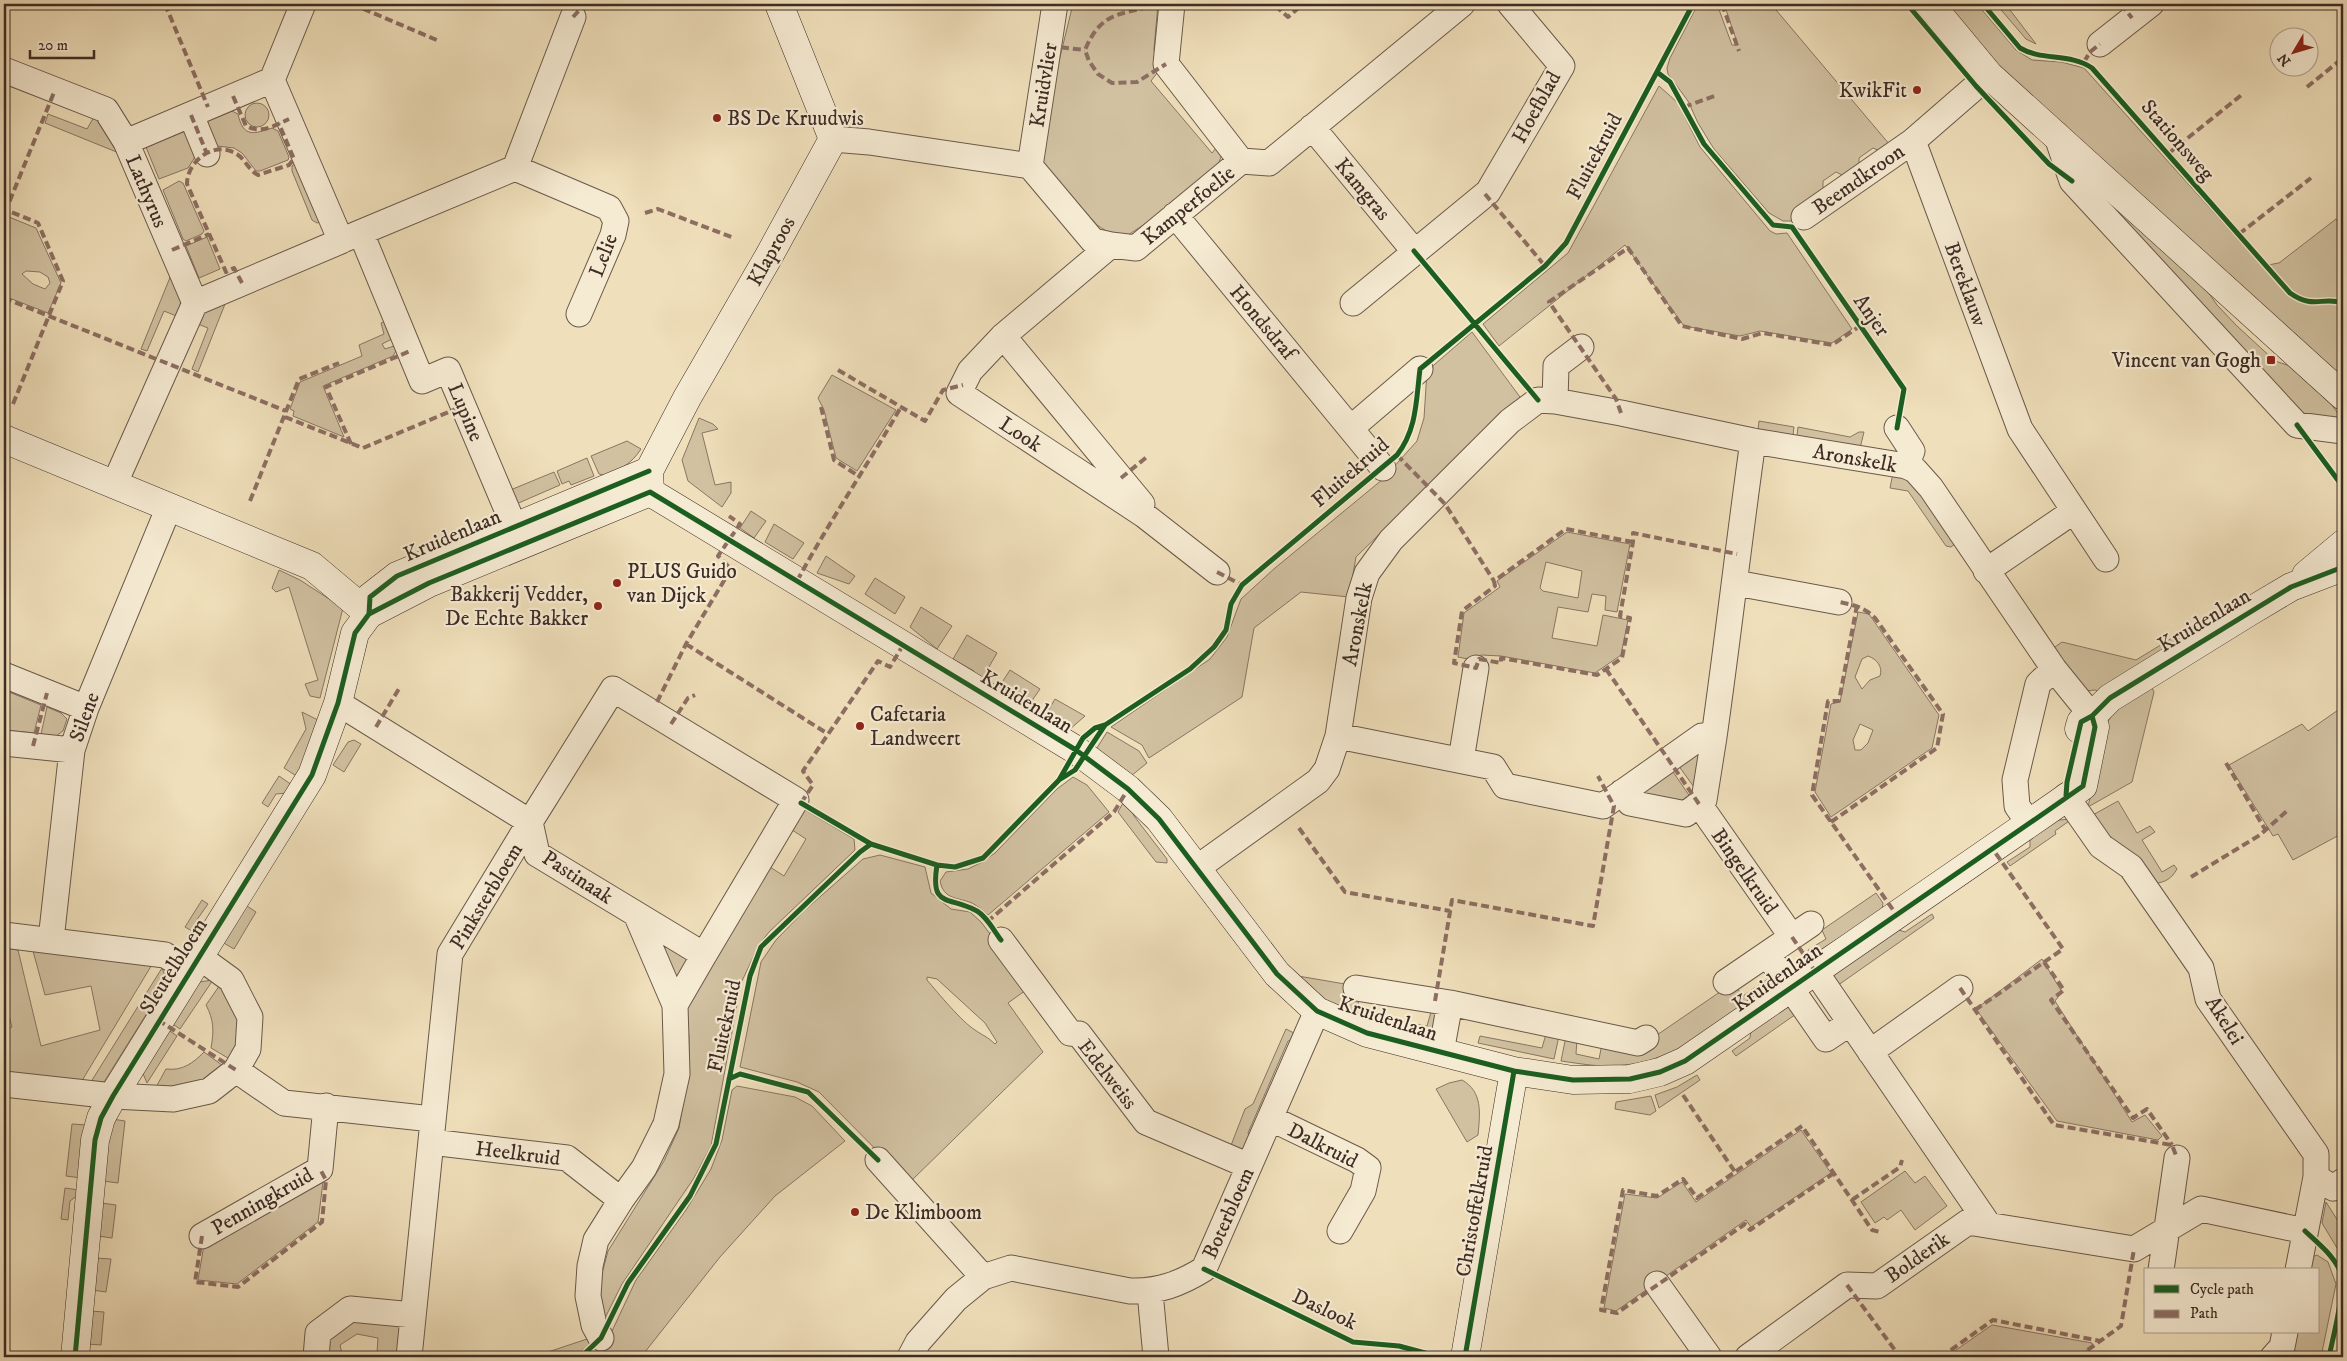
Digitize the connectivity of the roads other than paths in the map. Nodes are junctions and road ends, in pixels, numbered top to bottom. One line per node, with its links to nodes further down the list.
1 (303, 4): 13 (street)
2 (779, 4): 17 (street)
3 (1055, 4): 22 (street, Kruidvlier)
4 (1172, 4): 21 (street)
5 (1462, 4): 15 (street, Kamperfoelie)
6 (1510, 4): 28 (street, Hoefblad)
7 (1930, 4): 12 (street)
8 (2151, 4): 10 (street)
9 (573, 17): 23 (street)
10 (2100, 44)
11 (4, 70): 19 (street)
12 (1989, 75): 16 (street); 18 (street)
13 (272, 80): 14 (street, Lathyrus); 26 (street)
14 (190, 115): 19 (street, Lathyrus); 20 (street)
15 (1312, 127): 21 (street, Kamperfoelie); 28 (street, Kamgras)
16 (2056, 134): 35 (street); 39 (street)
17 (833, 139): 22 (street); 44 (street, Klaproos)
18 (1913, 141): 25 (street, Beemdkroon); 47 (street, Bereklauw)
19 (126, 142): 30 (street, Lathyrus)
20 (207, 154)
21 (1241, 161): 24 (street, Kamperfoelie)
22 (1030, 166): 27 (street, Kamperfoelie)
23 (514, 168): 26 (street); 31 (street, Lelie)
24 (1175, 215): 27 (street, Kamperfoelie); 37 (street, Hondsdraf)
25 (1804, 217)
26 (351, 237): 30 (street); 49 (street, Lupine)
27 (1111, 246): 32 (street, Look)
28 (1414, 251): 29 (street)
29 (1353, 302)
30 (195, 303): 45 (street)
31 (579, 314)
32 (1003, 336): 48 (street, Look); 48 (street, Look)
33 (1581, 347): 36 (street)
34 (1420, 369): 37 (street)
35 (2342, 396)
36 (1555, 401): 41 (street, Aronskelk); 65 (street, Aronskelk)
37 (1351, 428): 43 (street, Hondsdraf)
38 (1897, 428): 42 (street)
39 (2343, 430)
40 (4, 439): 45 (street)
41 (1752, 441): 42 (street, Aronskelk); 55 (street, Bingelkruid)
42 (1906, 466): 53 (street, Aronskelk)
43 (1382, 468)
44 (649, 482): 49 (street, Kruidenlaan); 75 (street, Kruidenlaan)
45 (114, 485): 46 (street)
46 (169, 507): 58 (street); 63 (street, Silene)
47 (2074, 511): 51 (street, Bereklauw); 53 (street)
48 (1144, 515): 54 (street, Look)
49 (518, 535): 58 (street, Kruidenlaan)
50 (2343, 544): 56 (street, Kruidenlaan)
51 (2106, 559)
52 (2343, 567): 56 (street, Kruidenlaan)
53 (1986, 570): 60 (street, Aronskelk)
54 (1217, 572)
55 (1736, 583): 57 (street); 66 (street, Bingelkruid)
56 (2291, 587): 64 (street, Kruidenlaan)
57 (1839, 602)
58 (369, 614): 62 (street, Sleutelbloem)
59 (1476, 668): 69 (street)
60 (2054, 669): 64 (street, Aronskelk); 74 (street)
61 (4, 676): 63 (street)
62 (338, 703): 73 (street, Pinksterbloem); 83 (street, Sleutelbloem)
63 (86, 708): 68 (street, Silene)
64 (2092, 716): 71 (street, Kruidenlaan)
65 (1338, 736): 69 (street); 75 (street, Aronskelk)
66 (1714, 737): 70 (street); 72 (street, Bingelkruid)
67 (4, 743): 68 (street)
68 (72, 750): 79 (street, Silene)
69 (1461, 760): 70 (street)
70 (1622, 792): 72 (street, Bingelkruid)
71 (2066, 796): 74 (street, Kruidenlaan); 106 (street, Akelei)
72 (1699, 804): 77 (street, Bingelkruid)
73 (530, 822): 76 (street, Pastinaak); 82 (street, Pastinaak); 102 (street, Pinksterbloem)
74 (2029, 823): 84 (street, Kruidenlaan)
75 (1196, 868): 91 (street, Kruidenlaan)
76 (636, 914): 82 (street, Pastinaak); 90 (street, Fluitekruid)
77 (1801, 930): 81 (street, Kruidenlaan)
78 (4, 935): 79 (street)
79 (51, 940): 83 (street)
80 (1001, 940): 105 (street, Edelweiss)
81 (1767, 954): 85 (street, Kruidenlaan); 87 (street)
82 (704, 955): 90 (street, Fluitekruid)
83 (194, 963): 96 (street); 99 (street, Sleutelbloem)
84 (1815, 971): 87 (street, Kruidenlaan); 92 (street)
85 (1726, 982)
86 (1356, 988): 89 (street, Kruidenlaan)
87 (1790, 988): 92 (street); 97 (street, Kruidenlaan)
88 (1960, 988): 95 (street)
89 (1450, 1003): 93 (street, Kruidenlaan); 94 (street, Kruidenlaan)
90 (675, 1004): 108 (street, Fluitekruid)
91 (1318, 1012): 94 (street, Kruidenlaan); 101 (street, Boterbloem)
92 (1850, 1022): 95 (street)
93 (1646, 1038)
94 (1441, 1052): 97 (street, Kruidenlaan)
95 (1870, 1052): 109 (street)
96 (236, 1070): 99 (street); 100 (street, Heelkruid)
97 (1514, 1071): 127 (street, Christoffelkruid)
98 (4, 1084): 99 (street)
99 (114, 1096): 122 (street, Sleutelbloem)
100 (326, 1106): 102 (street, Heelkruid); 113 (street, Penningkruid)
101 (1270, 1118): 105 (street, Boterbloem); 111 (street, Dalkruid)
102 (431, 1130): 108 (street, Heelkruid); 119 (street, Pinksterbloem)
103 (2177, 1158): 110 (street)
104 (878, 1160): 116 (street)
105 (1249, 1166): 118 (street, Boterbloem)
106 (2316, 1177): 107 (street); 112 (street, Akelei)
107 (2343, 1181)
108 (621, 1200): 121 (street, Fluitekruid)
109 (1988, 1224): 110 (street, Bolderik); 129 (street, Bolderik)
110 (2167, 1229): 112 (street, Bolderik); 114 (street)
111 (1340, 1231)
112 (2306, 1231): 115 (street, Akelei)
113 (202, 1236)
114 (2161, 1268)
115 (2298, 1268)
116 (983, 1277): 118 (street, Boterbloem); 125 (street, Boterbloem)
117 (1657, 1284): 128 (street)
118 (1150, 1292): 126 (street)
119 (413, 1315): 123 (street); 124 (street, Pinksterbloem)
120 (2285, 1334): 130 (street)
121 (601, 1338)
122 (75, 1357)
123 (316, 1357)
124 (409, 1357)
125 (910, 1357)
126 (1156, 1357)
127 (1465, 1357)
128 (1709, 1357)
129 (1748, 1357)
130 (2273, 1357)

